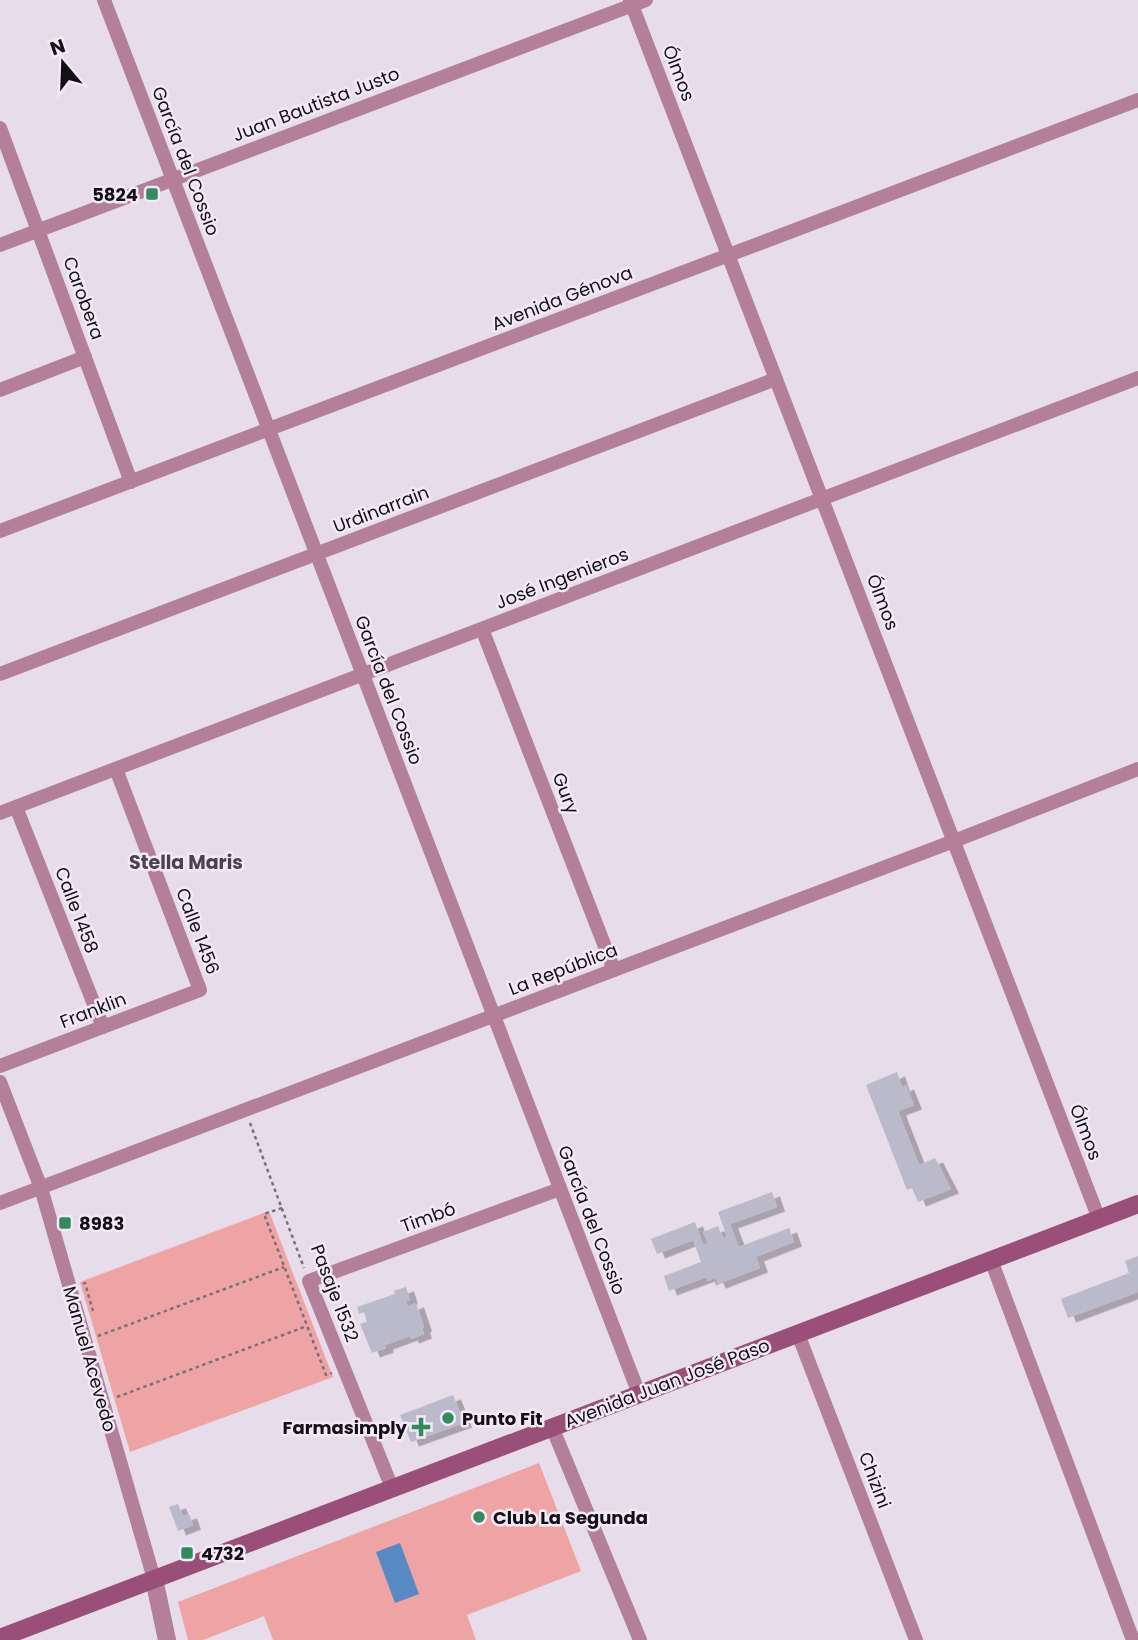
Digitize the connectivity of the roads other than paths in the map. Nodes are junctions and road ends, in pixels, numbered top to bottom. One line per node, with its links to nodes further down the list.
1 (104, 0): 5 (street, García del Cossio)
2 (636, 2): 5 (street, Juan Bautista Justo); 8 (street, Ólmos)
3 (1138, 100): 8 (street, Avenida Génova)
4 (0, 128): 6 (street, Carobera)
5 (173, 179): 6 (street, Juan Bautista Justo); 13 (street, García del Cossio)
6 (38, 230): 7 (street, Juan Bautista Justo); 9 (street, Carobera)
7 (0, 245)
8 (728, 255): 11 (street, Ólmos); 13 (street, Avenida Génova)
9 (85, 357): 12 (street); 14 (street, Carobera)
10 (1138, 378): 15 (street, José Ingenieros)
11 (776, 379): 15 (street, Ólmos); 17 (street, Urdinarrain)
12 (0, 390)
13 (269, 430): 14 (street, Avenida Génova); 17 (street, García del Cossio)
14 (131, 482): 16 (street, Avenida Génova)
15 (822, 499): 18 (street, José Ingenieros); 25 (street, Ólmos)
16 (0, 531)
17 (316, 554): 19 (street, Urdinarrain); 20 (street, García del Cossio)
18 (482, 629): 20 (street, José Ingenieros); 26 (street, Gury)
19 (0, 674)
20 (362, 674): 21 (street, José Ingenieros); 28 (street, García del Cossio)
21 (116, 769): 23 (street, José Ingenieros); 27 (street, Calle 1456)
22 (1138, 769): 25 (street, La República)
23 (16, 807): 24 (street, José Ingenieros); 29 (street, Calle 1458)
24 (0, 813)
25 (954, 841): 26 (street, La República); 36 (street, Ólmos)
26 (614, 970): 28 (street, La República)
27 (200, 990): 29 (street, Franklin)
28 (493, 1016): 32 (street, La República); 33 (street, García del Cossio)
29 (103, 1027): 30 (street, Franklin)
30 (0, 1066)
31 (0, 1082): 32 (street, Manuel Acevedo)
32 (41, 1188): 34 (street, La República); 43 (street, Manuel Acevedo)
33 (560, 1189): 38 (street, Timbó); 40 (street, García del Cossio)
34 (0, 1203)
35 (1138, 1204): 36 (main road, Avenida Juan José Paso)
36 (1099, 1219): 37 (main road, Avenida Juan José Paso)
37 (991, 1260): 39 (main road, Avenida Juan José Paso); 48 (street)
38 (309, 1281): 42 (street, Pasaje 1532)
39 (798, 1334): 40 (main road, Avenida Juan José Paso); 47 (street, Chizini)
40 (639, 1394): 41 (main road, Avenida Juan José Paso)
41 (552, 1427): 42 (main road, Avenida Juan José Paso); 46 (street)
42 (392, 1488): 43 (main road, Avenida Juan José Paso)
43 (154, 1579): 44 (main road, Avenida Juan José Paso); 45 (street, Manuel Acevedo)
44 (0, 1638)
45 (167, 1640)
46 (640, 1640)
47 (916, 1640)
48 (1133, 1640)

